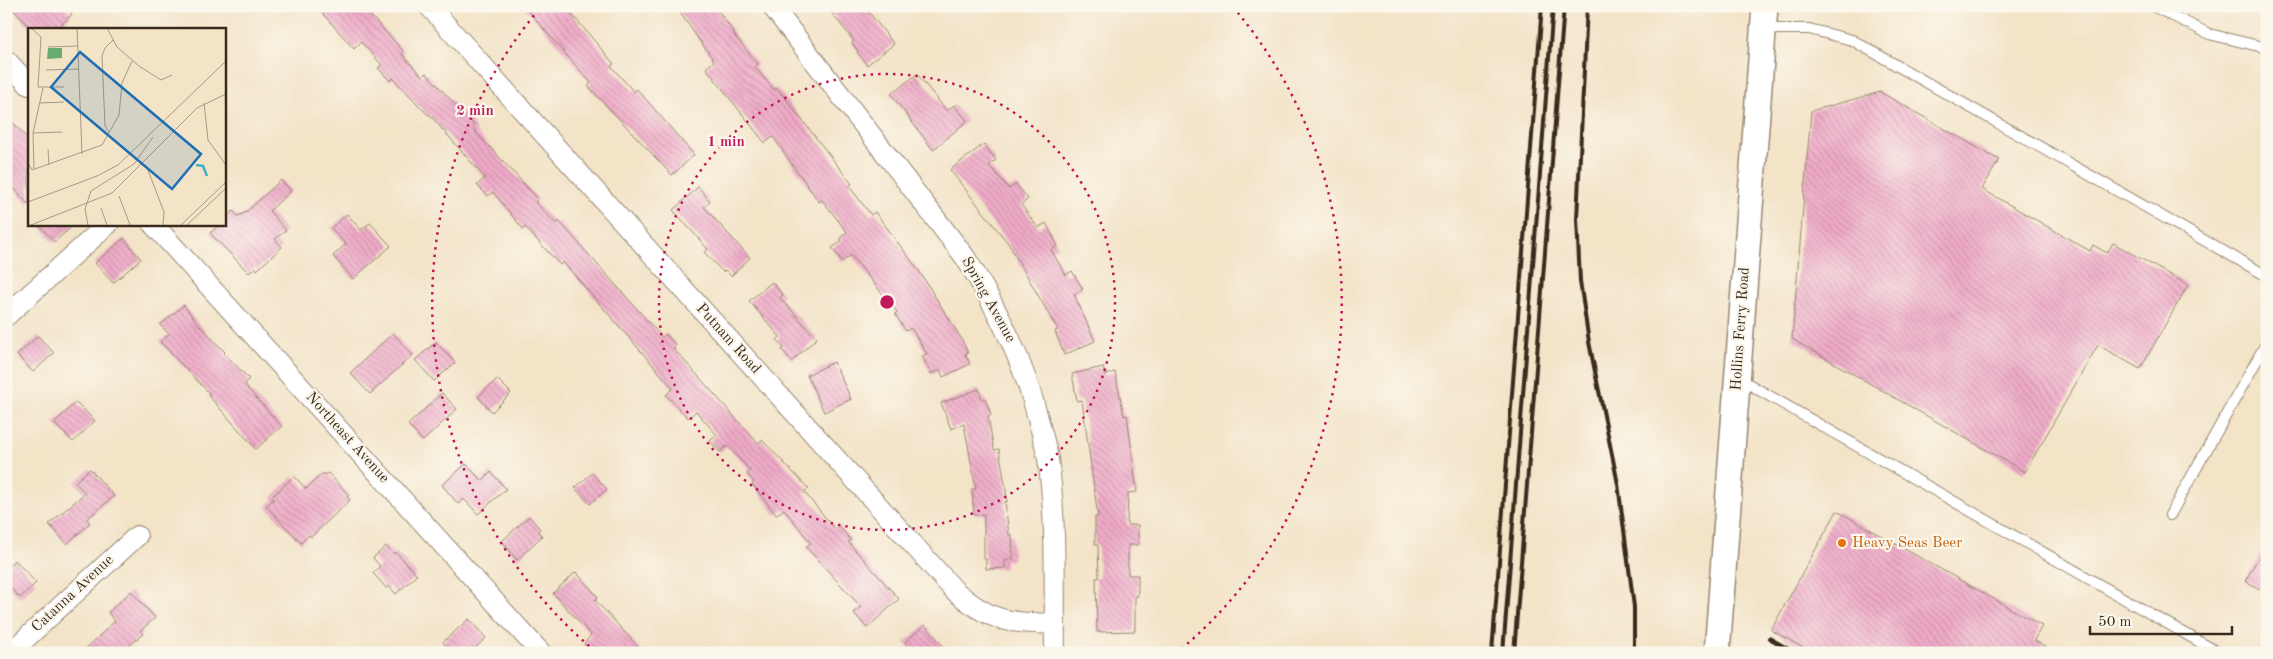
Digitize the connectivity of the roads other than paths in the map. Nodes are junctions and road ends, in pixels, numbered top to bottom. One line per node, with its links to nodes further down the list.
1 (429, 6): 16 (street, Putnam Road)
2 (772, 6): 16 (street, Spring Avenue)
3 (2153, 6): 5 (lane)
4 (1765, 18): 10 (lane); 13 (street, Hollins Ferry Road)
5 (2267, 48)
6 (6, 60): 7 (street)
7 (28, 84)
8 (107, 225): 11 (street)
9 (154, 225): 18 (street, Northeast Avenue)
10 (2267, 276)
11 (6, 316)
12 (2267, 342): 14 (lane)
13 (1737, 377): 20 (street, Hollins Ferry Road); 21 (lane)
14 (2170, 515)
15 (137, 536): 17 (street, Catanna Avenue)
16 (1055, 624): 19 (street, Spring Avenue)
17 (10, 653)
18 (541, 653)
19 (1055, 653)
20 (1717, 653)
21 (2219, 653)

